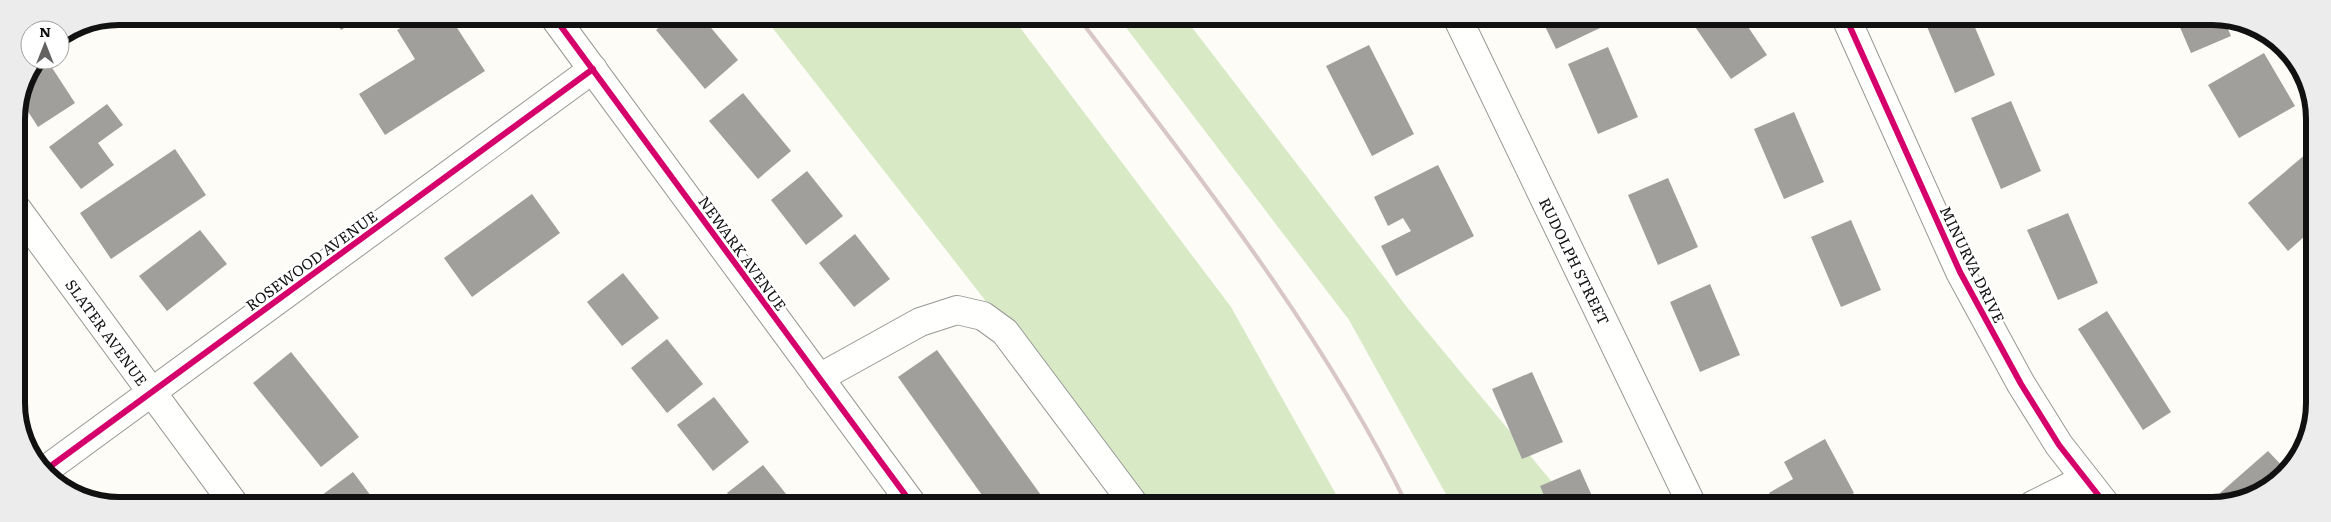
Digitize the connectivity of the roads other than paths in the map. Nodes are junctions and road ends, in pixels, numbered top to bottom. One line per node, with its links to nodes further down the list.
1 (560, 25): 4 (street, NEWARK AVENUE)
2 (1460, 25): 13 (street, RUDOLPH STREET)
3 (1849, 25): 9 (street, MINURVA DRIVE)
4 (593, 69): 6 (street, NEWARK AVENUE); 7 (street, ROSEWOOD AVENUE)
5 (25, 220): 7 (street, SLATER AVENUE)
6 (819, 378): 11 (street, NEWARK AVENUE); 12 (street)
7 (151, 392): 8 (street, ROSEWOOD AVENUE); 10 (street, SLATER AVENUE)
8 (51, 466)
9 (2085, 479): 14 (street); 15 (street, MINURVA DRIVE)
10 (229, 497)
11 (907, 497)
12 (1129, 497)
13 (1688, 497)
14 (2049, 497)
15 (2099, 497)

